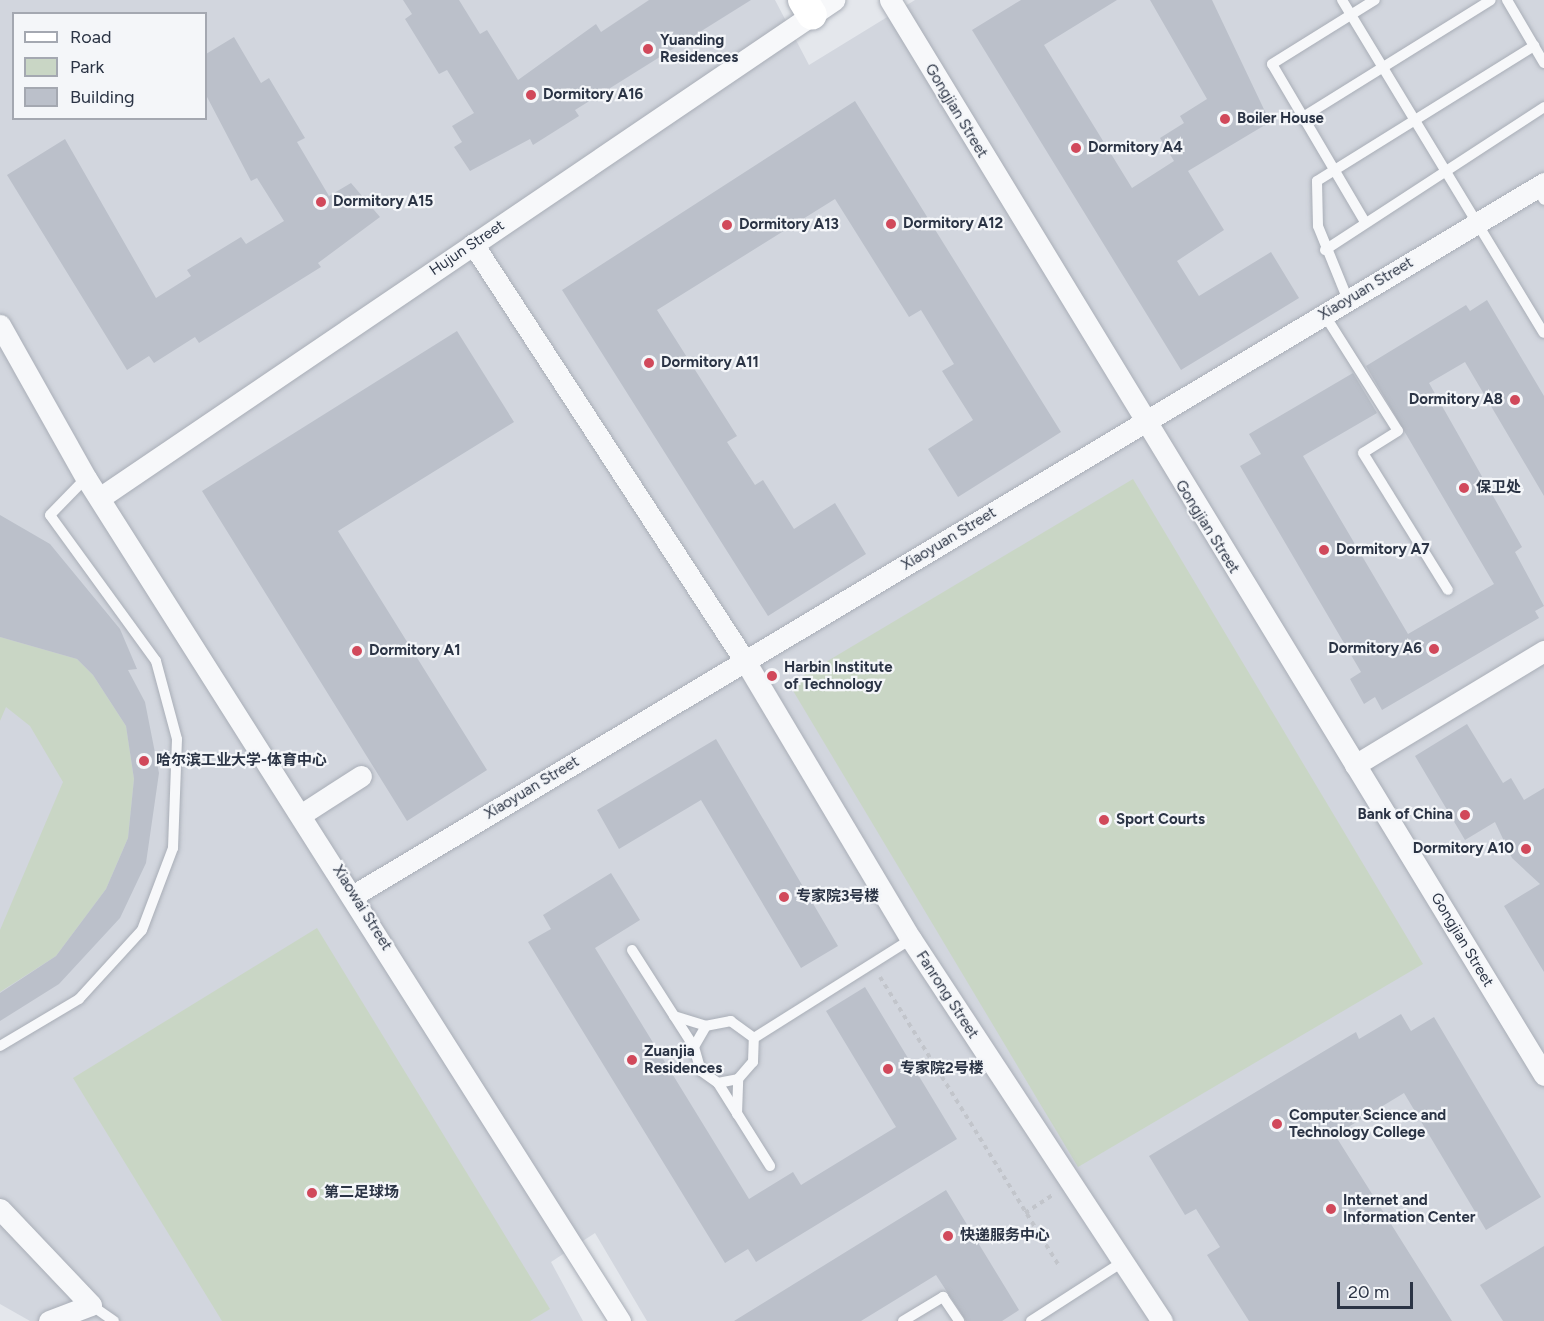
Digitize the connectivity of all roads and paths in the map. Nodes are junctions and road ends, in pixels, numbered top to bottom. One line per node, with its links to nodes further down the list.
1 (890, 0): 25 (street, Gongjian Street)
2 (1342, 0): 7 (lane)
3 (1375, 0): 7 (lane)
4 (1491, 0): 10 (lane)
5 (1507, 0): 8 (lane)
6 (816, 5): 19 (street, Hujun Street)
7 (1351, 15): 10 (lane); 12 (lane)
8 (1534, 46): 9 (lane); 13 (lane)
9 (1544, 63)
10 (1383, 68): 12 (lane); 13 (lane)
11 (1544, 107): 15 (lane)
12 (1303, 117): 14 (lane)
13 (1414, 118): 14 (lane); 15 (lane)
14 (1333, 168): 17 (lane); 20 (lane)
15 (1446, 170): 17 (lane); 18 (lane)
16 (1541, 190): 18 (street, Xiaoyuan Street)
17 (1365, 222): 20 (lane)
18 (1478, 223): 21 (street, Xiaoyuan Street); 24 (lane)
19 (473, 244): 27 (street, Hujun Street); 30 (street, Fanrong Street)
20 (1325, 250): 21 (lane)
21 (1348, 300): 22 (street, Xiaoyuan Street)
22 (1324, 315): 25 (street, Xiaoyuan Street); 28 (lane)
23 (0, 325): 26 (street, Xiaowai Street)
24 (1544, 333)
25 (1143, 423): 30 (street, Xiaoyuan Street); 31 (street, Gongjian Street)
26 (87, 478): 27 (street, Xiaowai Street); 41 (lane)
27 (100, 496): 33 (street, Xiaowai Street)
28 (1448, 590)
29 (1544, 651): 31 (street)
30 (745, 661): 34 (street, Xiaoyuan Street); 35 (street, Fanrong Street)
31 (1355, 765): 42 (street, Gongjian Street)
32 (361, 776): 33 (street)
33 (302, 814): 34 (street, Xiaowai Street)
34 (354, 895): 57 (street, Xiaowai Street)
35 (911, 939): 37 (lane); 49 (street, Fanrong Street)
36 (632, 950): 38 (lane)
37 (872, 964): 40 (lane); 51 (path)
38 (674, 1016): 39 (lane); 43 (lane)
39 (706, 1026): 40 (lane); 43 (lane)
40 (754, 1038): 45 (lane)
41 (0, 1046)
42 (1537, 1046): 44 (street, Gongjian Street)
43 (694, 1047): 46 (lane)
44 (1544, 1075)
45 (738, 1079): 46 (lane); 47 (lane)
46 (718, 1083): 47 (lane)
47 (737, 1114): 48 (lane)
48 (770, 1166)
49 (1069, 1184): 51 (path); 52 (street, Fanrong Street)
50 (0, 1209): 54 (street)
51 (1025, 1213): 53 (path)
52 (1120, 1263): 60 (lane); 61 (street, Fanrong Street)
53 (1059, 1266)
54 (81, 1309): 55 (street); 56 (lane)
55 (49, 1321)
56 (114, 1321)
57 (620, 1321)
58 (903, 1321): 59 (lane)
59 (959, 1321)
60 (1031, 1321)
61 (1162, 1321)

